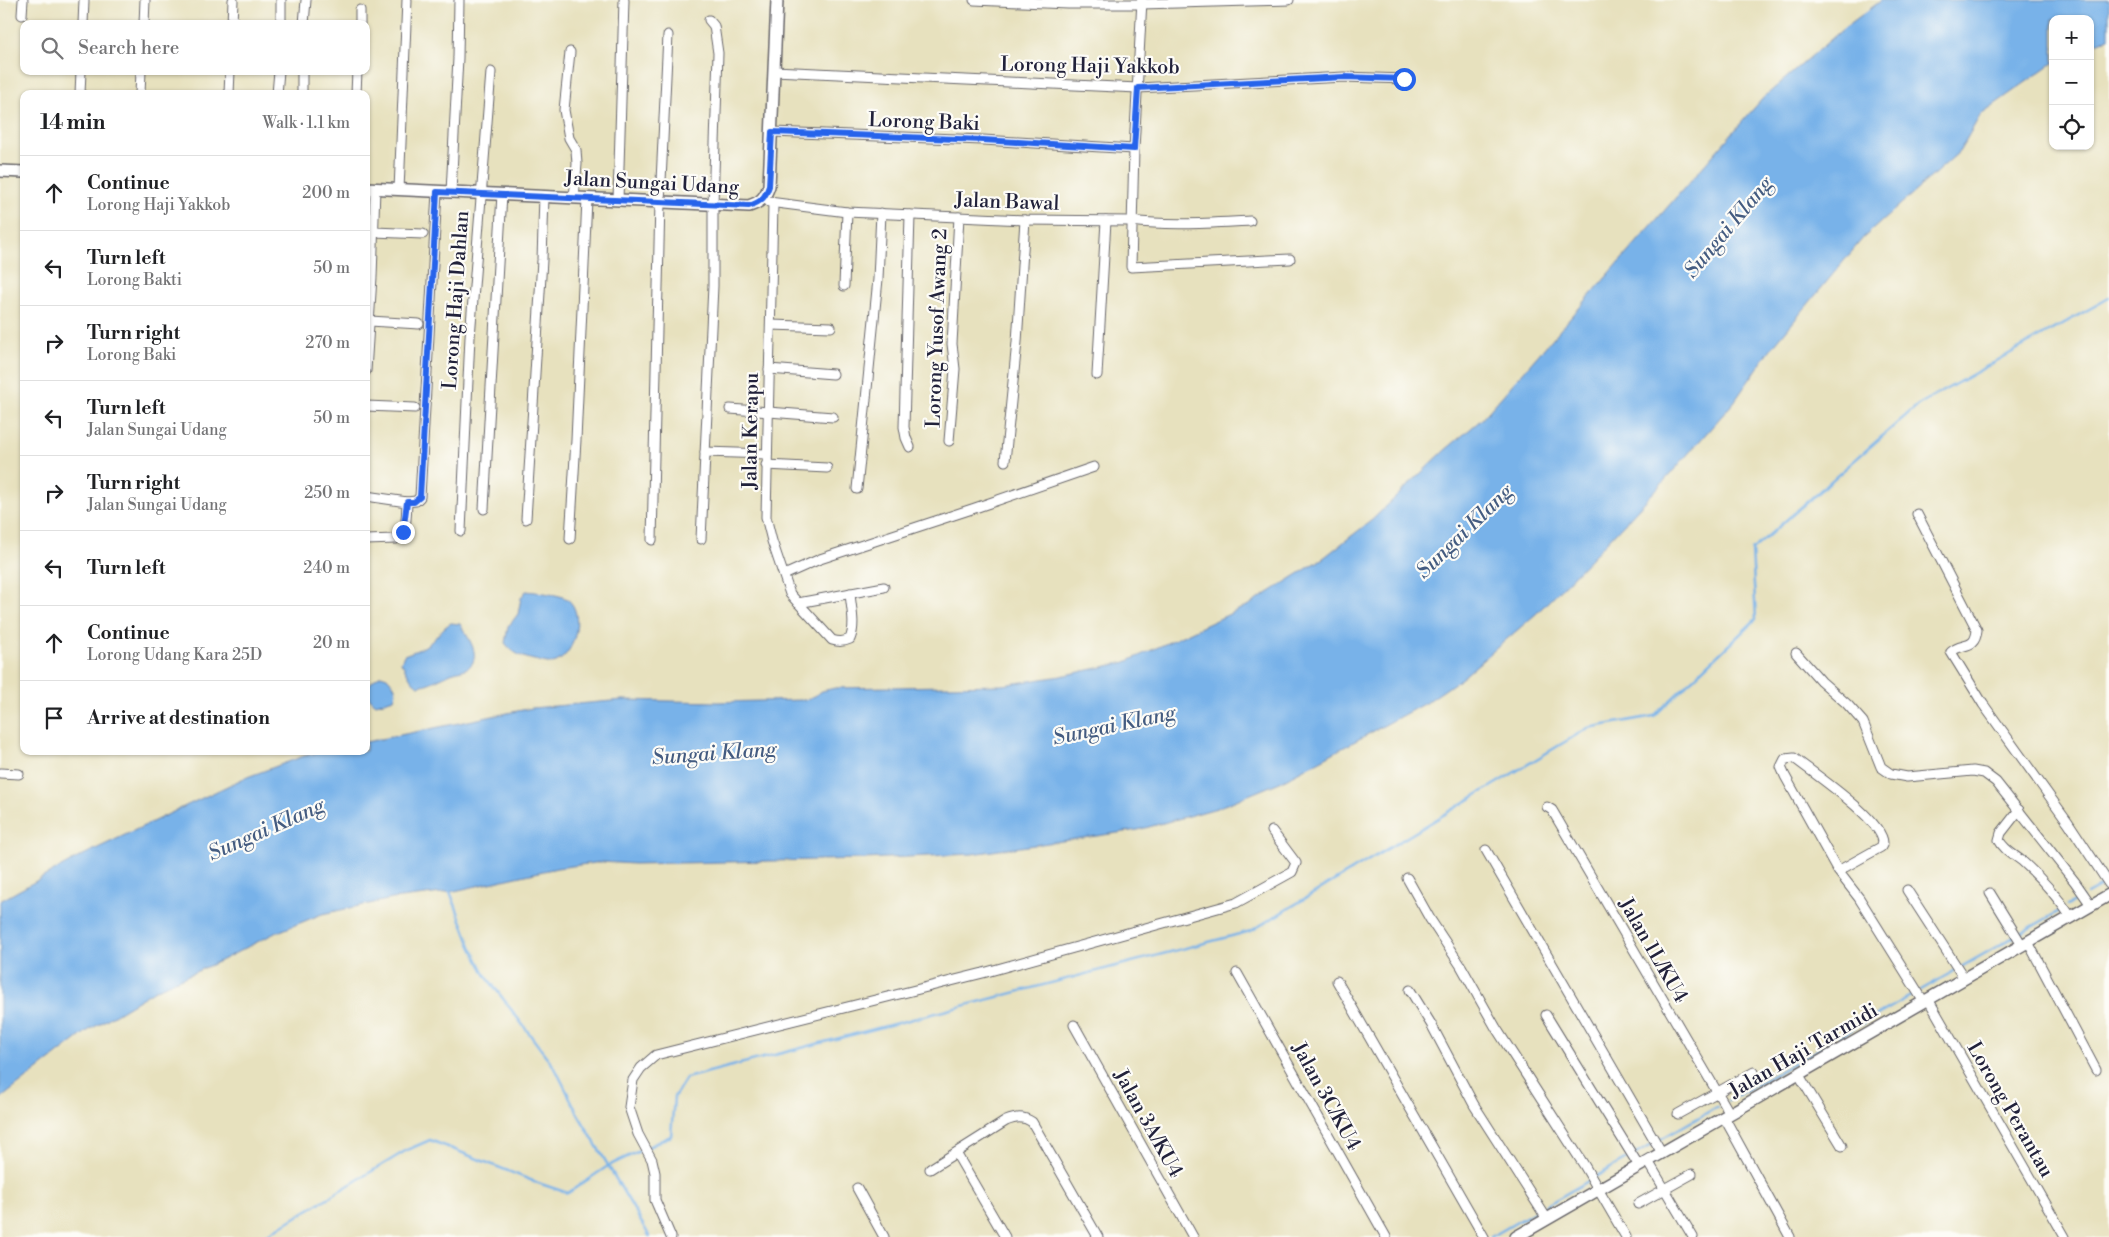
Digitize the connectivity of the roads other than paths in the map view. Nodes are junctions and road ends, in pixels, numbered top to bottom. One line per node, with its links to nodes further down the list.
1 (23, 0): 15 (street)
2 (84, 0): 16 (street)
3 (145, 0): 17 (street)
4 (233, 0): 18 (street)
5 (282, 0): 19 (street)
6 (306, 0): 20 (street)
7 (408, 0): 46 (street)
8 (458, 0): 48 (street)
9 (624, 0): 54 (street)
10 (777, 0): 25 (street, Jalan Sungai Udang)
11 (974, 0): 13 (street)
12 (1289, 0): 13 (street)
13 (1142, 2): 34 (street)
14 (360, 10): 21 (street)
15 (22, 15)
16 (83, 20)
17 (144, 20)
18 (232, 20)
19 (280, 20)
20 (304, 20)
21 (360, 20)
22 (709, 20): 57 (street)
23 (668, 34): 55 (street)
24 (570, 52): 52 (street)
25 (774, 71): 34 (street, Lorong Haji Yakkob); 41 (street, Jalan Sungai Udang)
26 (491, 72): 49 (street, Lorong Haji Dahlan)
27 (81, 75): 35 (street)
28 (141, 75): 36 (street)
29 (230, 75): 37 (street)
30 (279, 75): 38 (street)
31 (302, 75): 39 (street)
32 (357, 75): 40 (street)
33 (1404, 79): 34 (street, Lorong Haji Yakkob)
34 (1138, 88): 42 (street)
35 (80, 90)
36 (140, 90)
37 (229, 90)
38 (278, 90)
39 (302, 90)
40 (356, 90)
41 (772, 132): 42 (street, Lorong Baki); 56 (street, Jalan Sungai Udang)
42 (1134, 149): 65 (street)
43 (0, 171): 44 (street)
44 (20, 172)
45 (370, 188): 46 (street, Jalan Sungai Udang); 66 (street)
46 (399, 190): 47 (street, Jalan Sungai Udang)
47 (437, 192): 48 (street, Jalan Sungai Udang); 92 (street)
48 (451, 192): 49 (street, Jalan Sungai Udang)
49 (480, 194): 50 (street, Jalan Sungai Udang); 96 (street, Lorong Haji Dahlan)
50 (502, 194): 51 (street, Jalan Sungai Udang); 93 (street)
51 (544, 196): 52 (street, Jalan Sungai Udang); 95 (street)
52 (574, 198): 53 (street, Jalan Sungai Udang)
53 (587, 199): 54 (street, Jalan Sungai Udang); 97 (street)
54 (618, 200): 55 (street, Jalan Sungai Udang)
55 (660, 202): 57 (street, Jalan Sungai Udang); 100 (street)
56 (768, 202): 57 (street, Jalan Sungai Udang); 58 (street, Jalan Bawal); 72 (street, Jalan Kerapu)
57 (713, 204): 84 (street)
58 (847, 212): 59 (street, Jalan Bawal); 69 (street)
59 (881, 213): 60 (street, Jalan Bawal); 90 (street)
60 (910, 215): 61 (street, Jalan Bawal); 83 (street)
61 (958, 217): 62 (street, Jalan Bawal); 82 (street, Lorong Yusof Awang 2)
62 (1025, 220): 64 (street, Jalan Bawal); 86 (street)
63 (1250, 221): 65 (street, Jalan Bawal)
64 (1106, 222): 65 (street, Jalan Bawal); 76 (street)
65 (1131, 222): 68 (street)
66 (374, 232): 67 (street); 70 (street)
67 (423, 234)
68 (1290, 259)
69 (844, 286)
70 (370, 322): 71 (street)
71 (419, 324)
72 (771, 325): 73 (street); 74 (street, Jalan Kerapu)
73 (831, 327)
74 (769, 370): 75 (street); 80 (street, Jalan Kerapu)
75 (833, 374)
76 (1097, 375)
77 (370, 406): 78 (street)
78 (415, 408)
79 (730, 409): 80 (street)
80 (768, 412): 81 (street); 85 (street, Jalan Kerapu)
81 (833, 417)
82 (949, 441)
83 (910, 447)
84 (705, 452): 85 (street); 98 (street)
85 (767, 454): 87 (street, Jalan Kerapu)
86 (1005, 461)
87 (766, 465): 89 (street); 101 (street, Jalan Kerapu)
88 (1094, 467): 101 (street)
89 (827, 468)
90 (857, 490)
91 (370, 497): 92 (street)
92 (407, 502): 99 (street)
93 (484, 509)
94 (1917, 514): 114 (street)
95 (526, 519)
96 (461, 531)
97 (570, 539)
98 (701, 539)
99 (370, 540)
100 (652, 540)
101 (782, 571): 104 (street, Jalan Kerapu)
102 (884, 587): 103 (street)
103 (850, 593): 104 (street); 104 (street, Jalan Kerapu)
104 (798, 602)
105 (1796, 653): 109 (street)
106 (0, 774): 107 (street)
107 (19, 774)
108 (1547, 807): 131 (street, Jalan 1L/KU4)
109 (2019, 810): 118 (street); 119 (street)
110 (1272, 831): 145 (street)
111 (1486, 850): 136 (street)
112 (1838, 871): 112 (street, Lorong Perantau); 125 (street, Lorong Perantau)
113 (1407, 878): 142 (street)
114 (2109, 884)
115 (1907, 890): 122 (street)
116 (1990, 893): 120 (street)
117 (2109, 895): 118 (street, Jalan Haji Tarmidi)
118 (2091, 905): 119 (street, Jalan Haji Tarmidi)
119 (2069, 915): 120 (street, Jalan Haji Tarmidi)
120 (2023, 942): 122 (street, Jalan Haji Tarmidi); 128 (street)
121 (1237, 973): 150 (street, Jalan 3C/KU4)
122 (1964, 978): 125 (street, Jalan Haji Tarmidi)
123 (1337, 981): 151 (street)
124 (1410, 990): 144 (street)
125 (1924, 999): 130 (street, Jalan Haji Tarmidi); 156 (street, Lorong Perantau)
126 (1546, 1014): 137 (street)
127 (1074, 1025): 149 (street, Jalan 3A/KU4)
128 (2096, 1070)
129 (1754, 1072): 131 (street)
130 (1799, 1075): 133 (street, Jalan Haji Tarmidi); 134 (street)
131 (1718, 1093): 132 (street); 133 (street, Jalan 1L/KU4)
132 (1678, 1114)
133 (1727, 1116): 136 (street, Jalan Haji Tarmidi); 155 (street, Jalan 1L/KU4)
134 (1842, 1146)
135 (956, 1153): 138 (street); 147 (street); 148 (street)
136 (1662, 1153): 137 (street, Jalan Haji Tarmidi)
137 (1644, 1163): 141 (street); 142 (street, Jalan Haji Tarmidi)
138 (930, 1169)
139 (1692, 1174): 141 (street)
140 (857, 1188): 146 (street)
141 (1665, 1188): 143 (street); 154 (street)
142 (1598, 1190): 144 (street, Jalan Haji Tarmidi); 153 (street)
143 (1638, 1204)
144 (1545, 1216): 152 (street, Jalan Haji Tarmidi)
145 (671, 1237)
146 (884, 1237)
147 (1005, 1237)
148 (1098, 1237)
149 (1193, 1237)
150 (1386, 1237)
151 (1484, 1237)
152 (1516, 1237)
153 (1626, 1237)
154 (1693, 1237)
155 (1790, 1237)
156 (2065, 1237)

